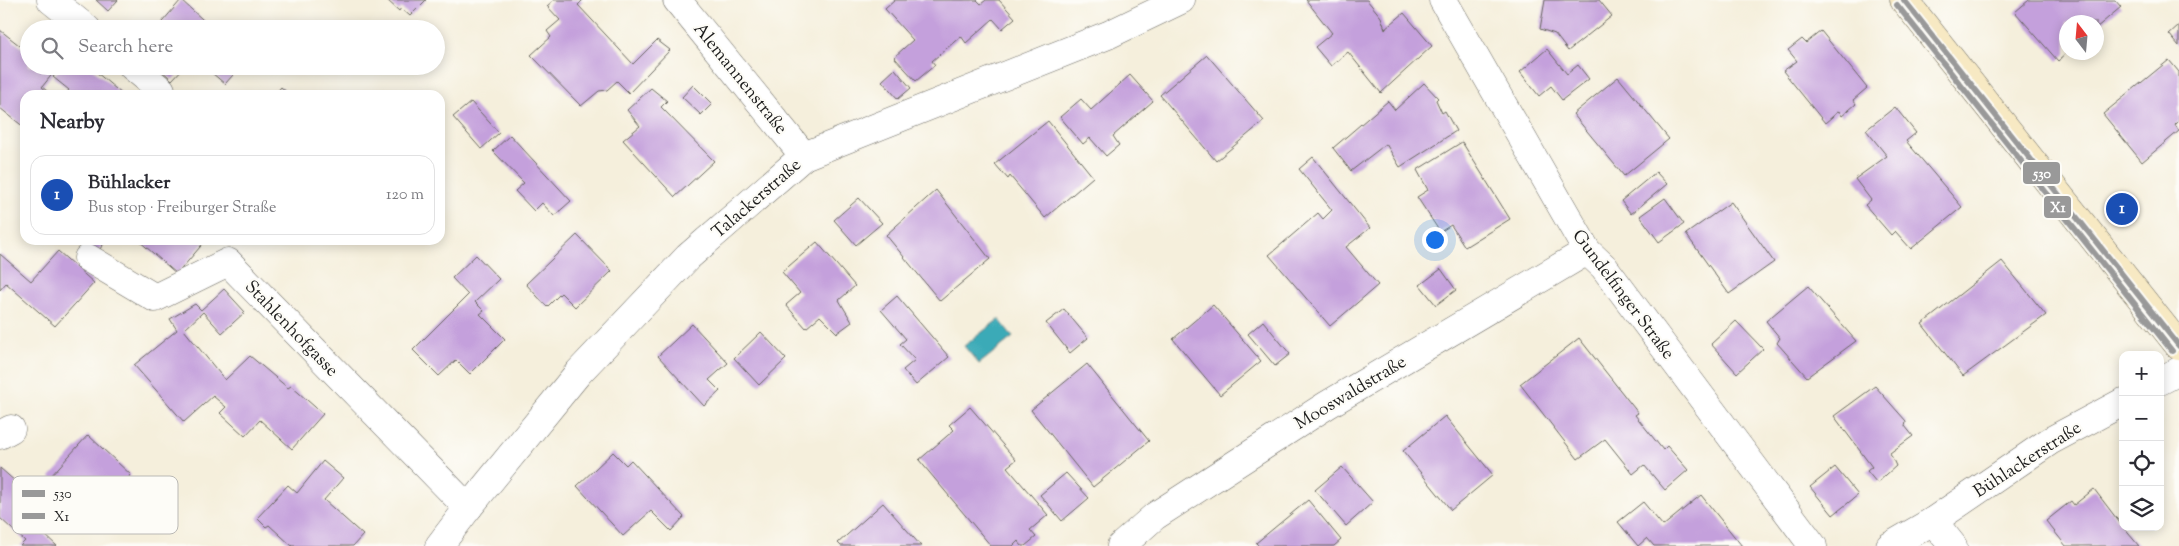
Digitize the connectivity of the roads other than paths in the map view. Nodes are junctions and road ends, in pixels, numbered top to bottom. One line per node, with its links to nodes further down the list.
1 (51, 0): 6 (street)
2 (677, 0): 9 (street, Alemannenstraße)
3 (1181, 0): 9 (street, Talackerstraße)
4 (1443, 0): 10 (street, Gundelfinger Straße)
5 (1904, 0): 12 (street)
6 (75, 20)
7 (143, 75): 8 (street)
8 (161, 90)
9 (804, 156): 16 (street, Talackerstraße)
10 (1587, 251): 19 (street, Mooswaldstraße); 20 (street, Gundelfinger Straße)
11 (88, 258): 16 (street, Stahlenhofgasse)
12 (2179, 346)
13 (2179, 371): 14 (street)
14 (2164, 379)
15 (2119, 404): 17 (street, Bühlackerstraße)
16 (468, 508): 18 (street, Talackerstraße)
17 (1934, 521): 21 (street, Bühlackerstraße); 22 (street)
18 (439, 546)
19 (1121, 546)
20 (1813, 546)
21 (1890, 546)
22 (1952, 546)

